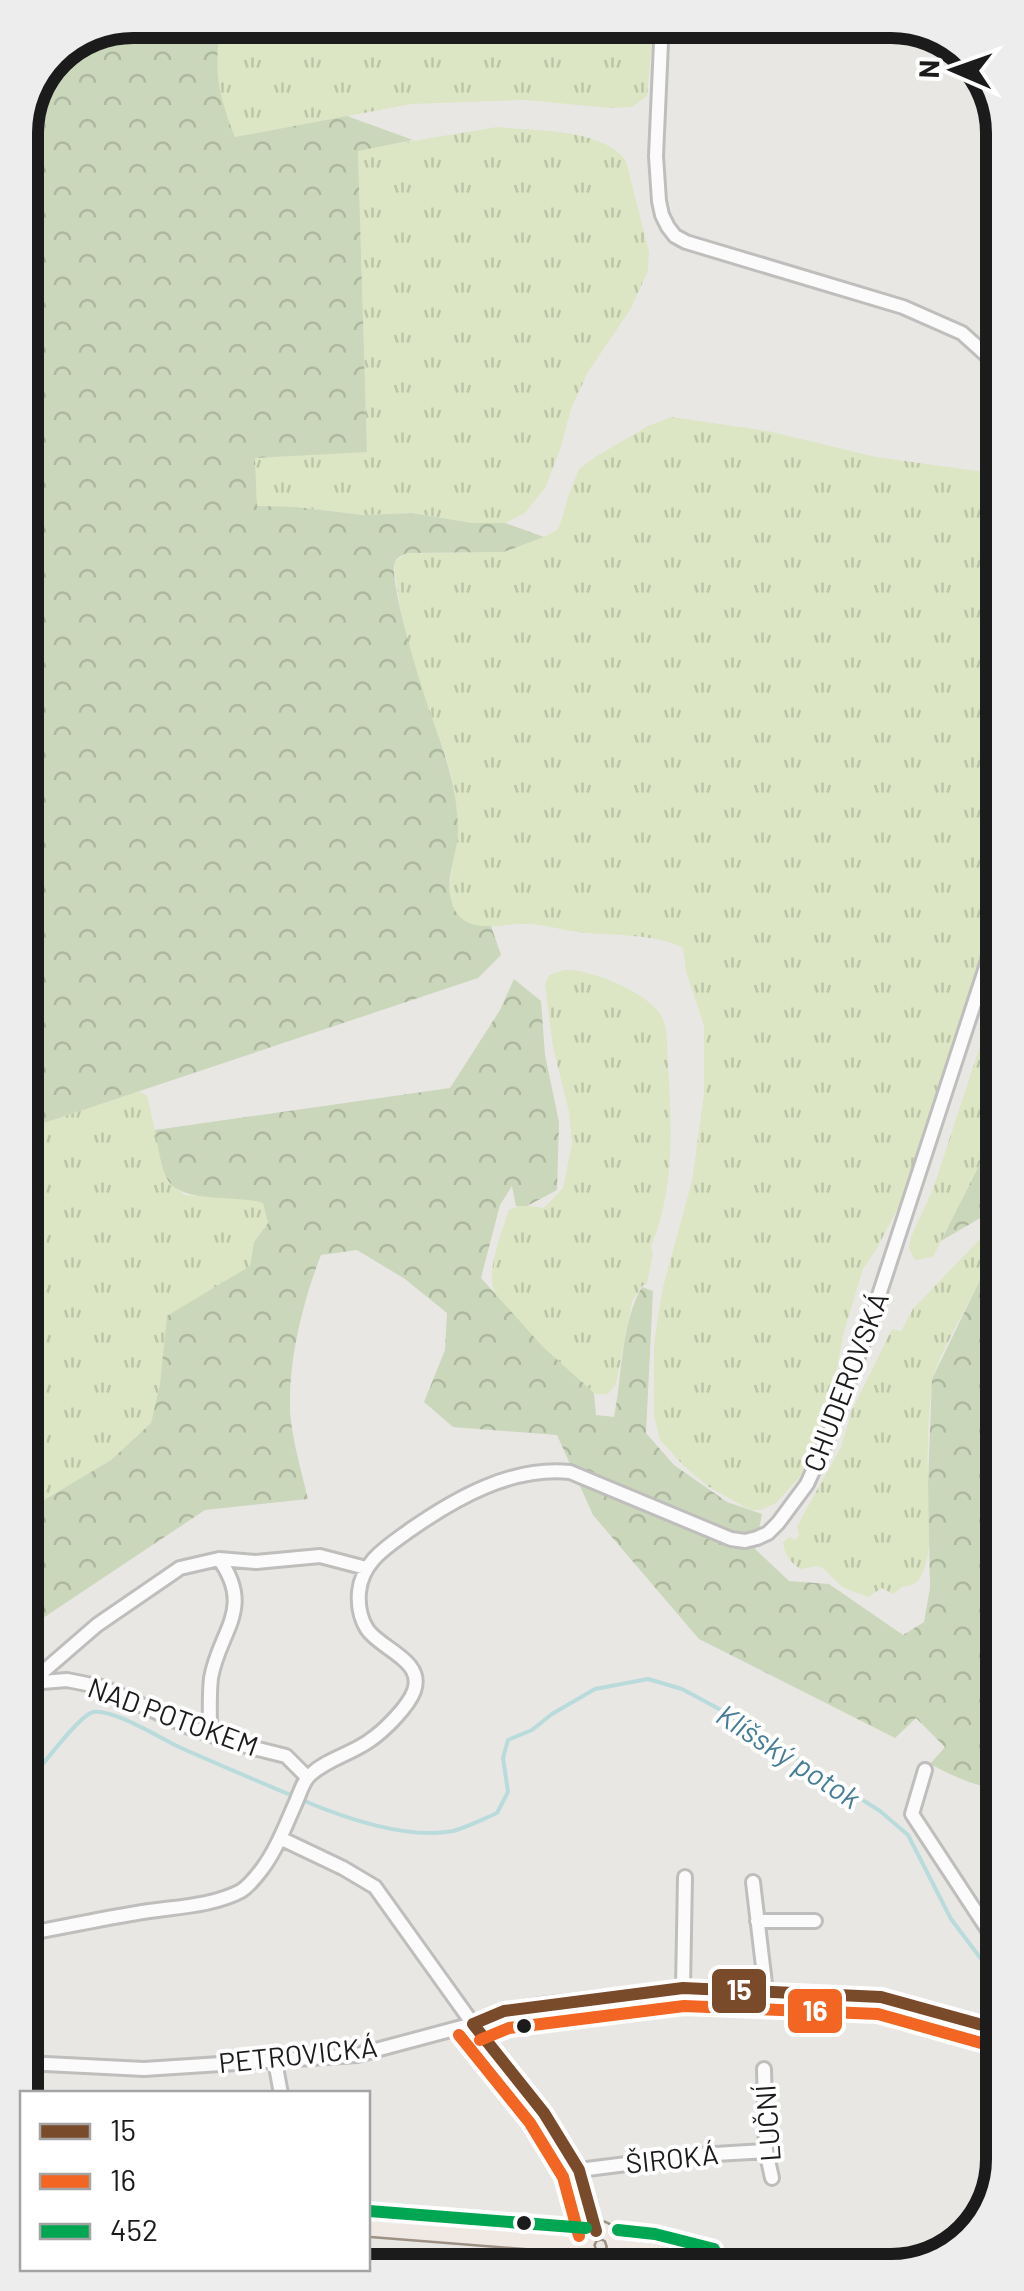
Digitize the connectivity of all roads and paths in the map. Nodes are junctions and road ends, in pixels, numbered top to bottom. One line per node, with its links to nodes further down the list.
1 (661, 38): 2 (street)
2 (986, 355)
3 (986, 967): 5 (street, CHUDEROVSKÁ)
4 (219, 1559): 5 (street); 6 (street, NAD POTOKEM); 8 (street)
5 (366, 1568): 10 (street)
6 (38, 1676)
7 (38, 1682): 8 (street, NAD POTOKEM)
8 (210, 1734): 10 (street, NAD POTOKEM)
9 (924, 1770): 16 (street)
10 (307, 1777): 11 (street)
11 (280, 1838): 17 (street); 20 (street)
12 (686, 1877): 18 (street)
13 (753, 1882): 14 (street)
14 (757, 1921): 15 (street); 19 (street)
15 (816, 1921)
16 (986, 1926)
17 (38, 1932)
18 (683, 1988): 19 (street, PETROVICKÁ); 20 (street, PETROVICKÁ)
19 (766, 1992): 21 (street, PETROVICKÁ)
20 (474, 2024): 22 (street, PETROVICKÁ); 27 (street)
21 (986, 2026)
22 (275, 2061): 23 (street, PETROVICKÁ); 25 (street)
23 (38, 2064)
24 (764, 2068): 26 (street, LUČNÍ)
25 (280, 2091)
26 (766, 2151): 27 (street, ŠIROKÁ); 28 (street, LUČNÍ)
27 (578, 2170): 30 (street)
28 (772, 2178)
29 (370, 2228): 31 (main road)
30 (596, 2231): 31 (main road); 32 (main road)
31 (584, 2245): 33 (main road)
32 (616, 2246): 34 (main road); 35 (main road)
33 (588, 2254)
34 (613, 2254)
35 (662, 2254)

